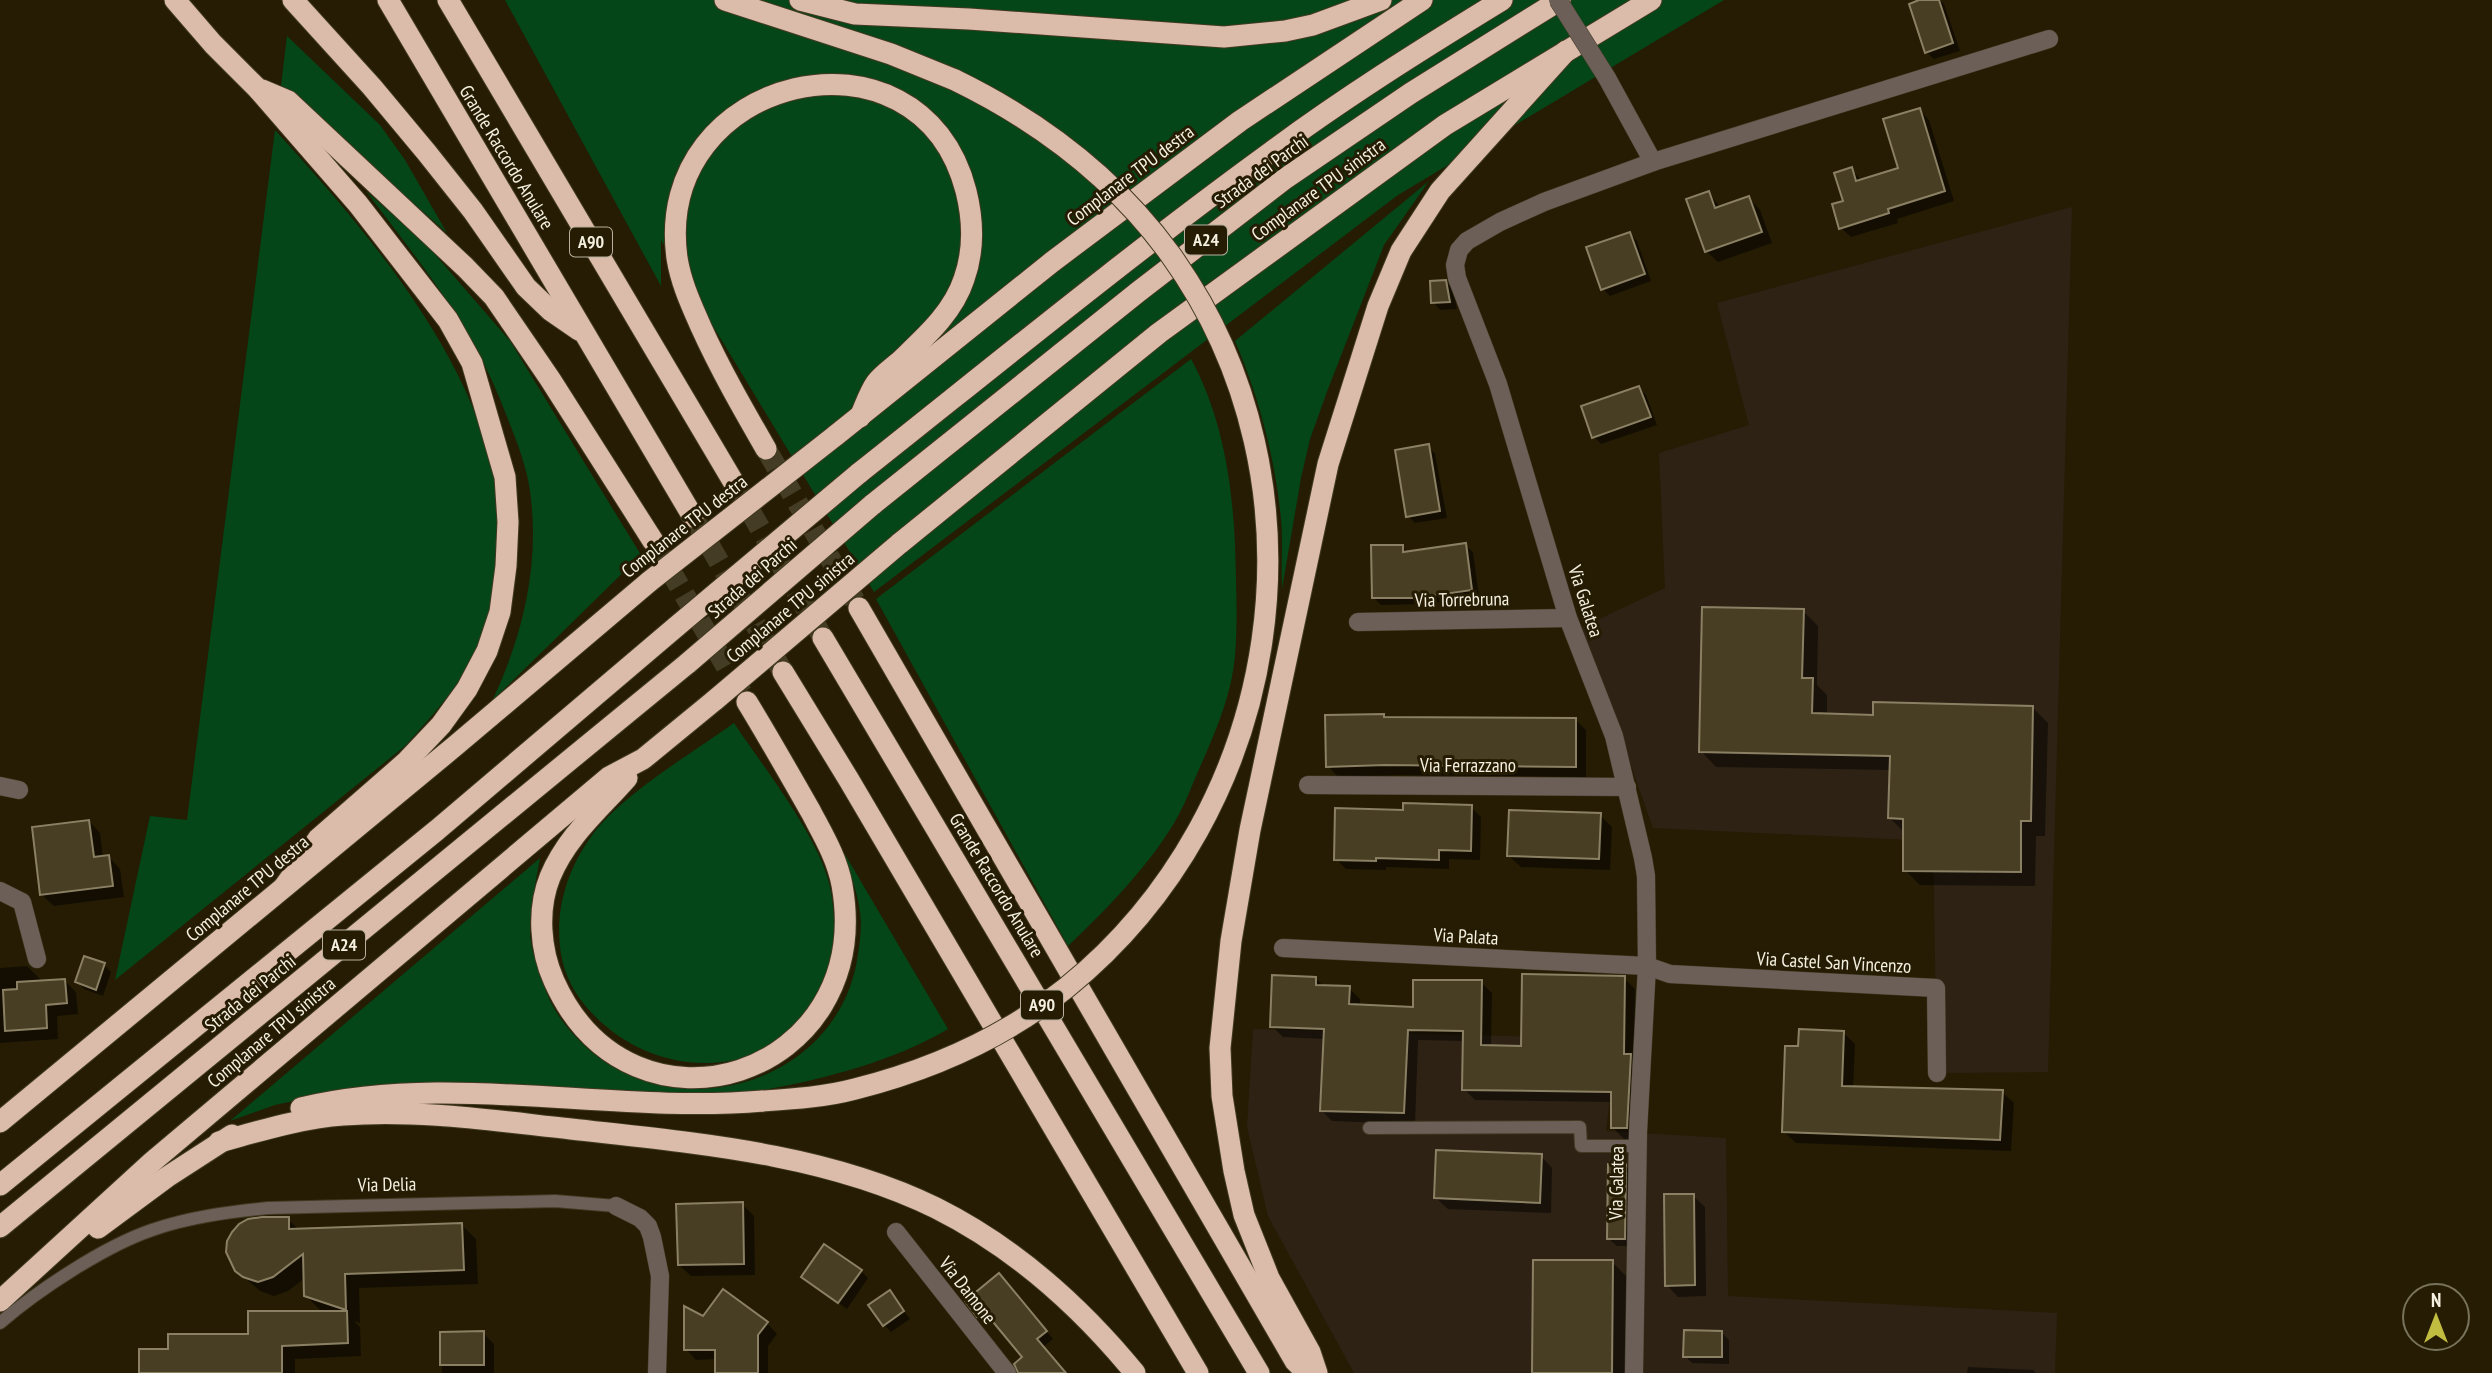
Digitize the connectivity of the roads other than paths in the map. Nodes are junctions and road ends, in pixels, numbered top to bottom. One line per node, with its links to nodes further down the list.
1 (175, 0): 16 (highway)
2 (293, 0): 18 (highway)
3 (388, 0): 18 (highway, Grande Raccordo Anulare / A90)
4 (449, 0): 21 (highway, Grande Raccordo Anulare / A90)
5 (725, 0): 43 (highway, bridge)
6 (800, 0): 13 (highway)
7 (860, 0): 13 (highway)
8 (1381, 0): 13 (highway)
9 (1422, 0): 19 (highway, Complanare TPU destra)
10 (1502, 0): 45 (highway, Strada dei Parchi / A24, bridge)
11 (1559, 0): 17 (street, bridge); 47 (highway, Strada dei Parchi / A24, bridge)
12 (1651, 0): 15 (highway, Complanare TPU sinistra)
13 (970, 19)
14 (2049, 39): 17 (street, Via Galatea)
15 (1566, 51): 30 (highway, Complanare TPU sinistra, bridge); 57 (highway)
16 (257, 88): 23 (highway); 35 (highway)
17 (1653, 162): 25 (street, Via Galatea)
18 (586, 335): 22 (highway, Grande Raccordo Anulare / A90)
19 (860, 417): 20 (highway); 35 (highway, Complanare TPU destra, bridge)
20 (765, 449)
21 (734, 483)
22 (693, 517)
23 (653, 541)
24 (859, 608): 56 (highway)
25 (1568, 618): 26 (street, Via Torrebruna); 33 (street, Via Galatea)
26 (1358, 622)
27 (823, 638): 55 (highway, Grande Raccordo Anulare / A90)
28 (783, 673): 54 (highway, A90)
29 (747, 702): 30 (highway)
30 (643, 759): 49 (highway, Complanare TPU sinistra)
31 (1308, 785): 33 (street, Via Ferrazzano)
32 (0, 786): 34 (street)
33 (1627, 787): 39 (street, Via Galatea)
34 (19, 790)
35 (284, 887): 41 (highway, Complanare TPU destra)
36 (0, 891): 38 (street)
37 (1283, 948): 39 (street, Via Palata)
38 (37, 959)
39 (1647, 966): 40 (street, Via Castel San Vincenzo); 44 (street, Via Galatea)
40 (1937, 1073)
41 (0, 1122)
42 (1369, 1128): 44 (lane)
43 (219, 1142): 49 (highway); 53 (highway)
44 (1638, 1146): 58 (street, Via Galatea)
45 (0, 1185)
46 (616, 1206): 50 (lane, Via Delia); 51 (street, Via Delia)
47 (0, 1227)
48 (896, 1233): 52 (street, Via Damone)
49 (3, 1299)
50 (0, 1322)
51 (657, 1373)
52 (1007, 1373)
53 (1135, 1373)
54 (1198, 1373)
55 (1259, 1373)
56 (1307, 1373)
57 (1317, 1373)
58 (1634, 1373)

